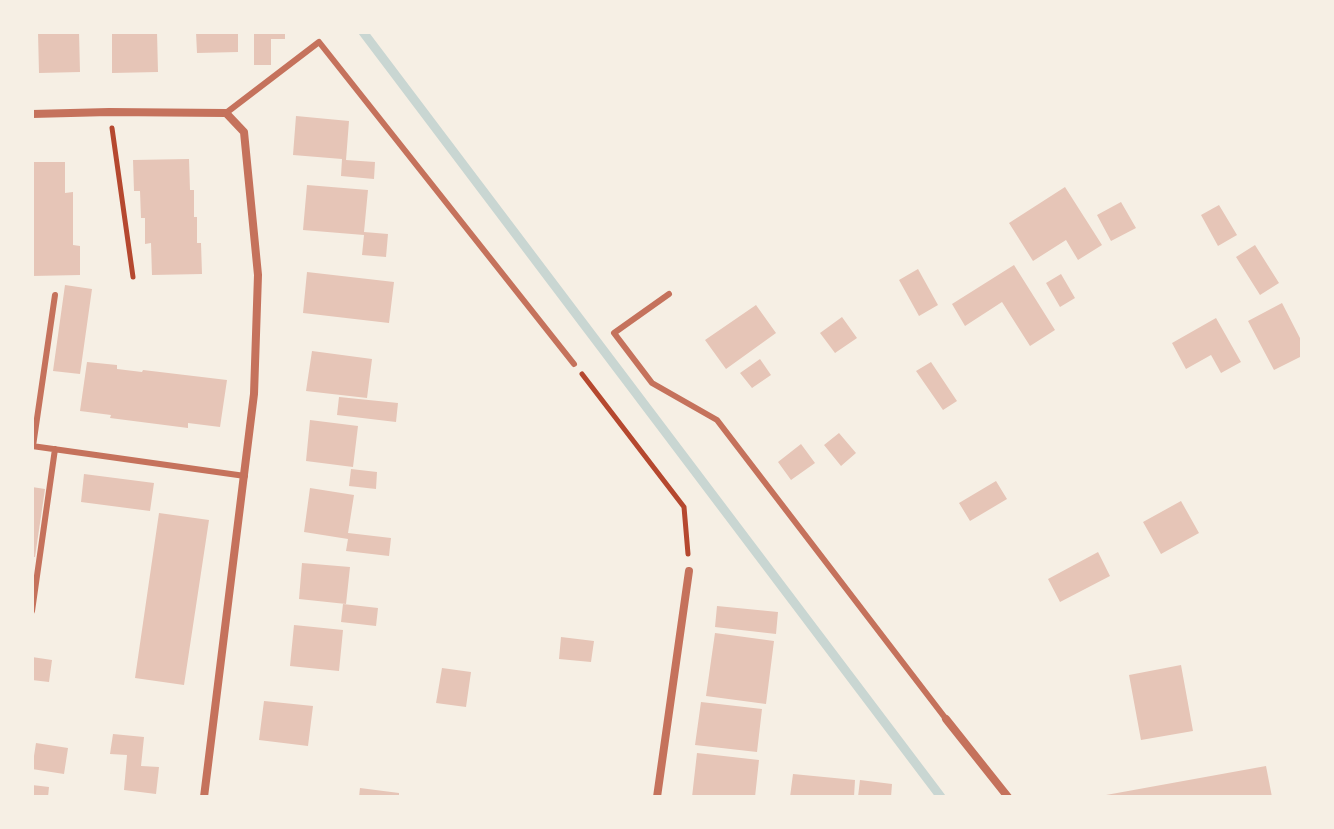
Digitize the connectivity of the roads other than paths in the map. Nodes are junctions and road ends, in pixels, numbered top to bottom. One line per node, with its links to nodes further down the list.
1 (226, 113): 2 (street); 5 (lane); 8 (street)
2 (32, 114)
3 (669, 294): 11 (lane)
4 (55, 295): 6 (lane)
5 (574, 364)
6 (32, 446): 7 (lane)
7 (55, 449): 8 (lane); 10 (lane)
8 (245, 476): 12 (street)
9 (689, 571): 13 (street)
10 (32, 611)
11 (946, 719): 14 (street)
12 (204, 797)
13 (657, 797)
14 (1008, 797)

